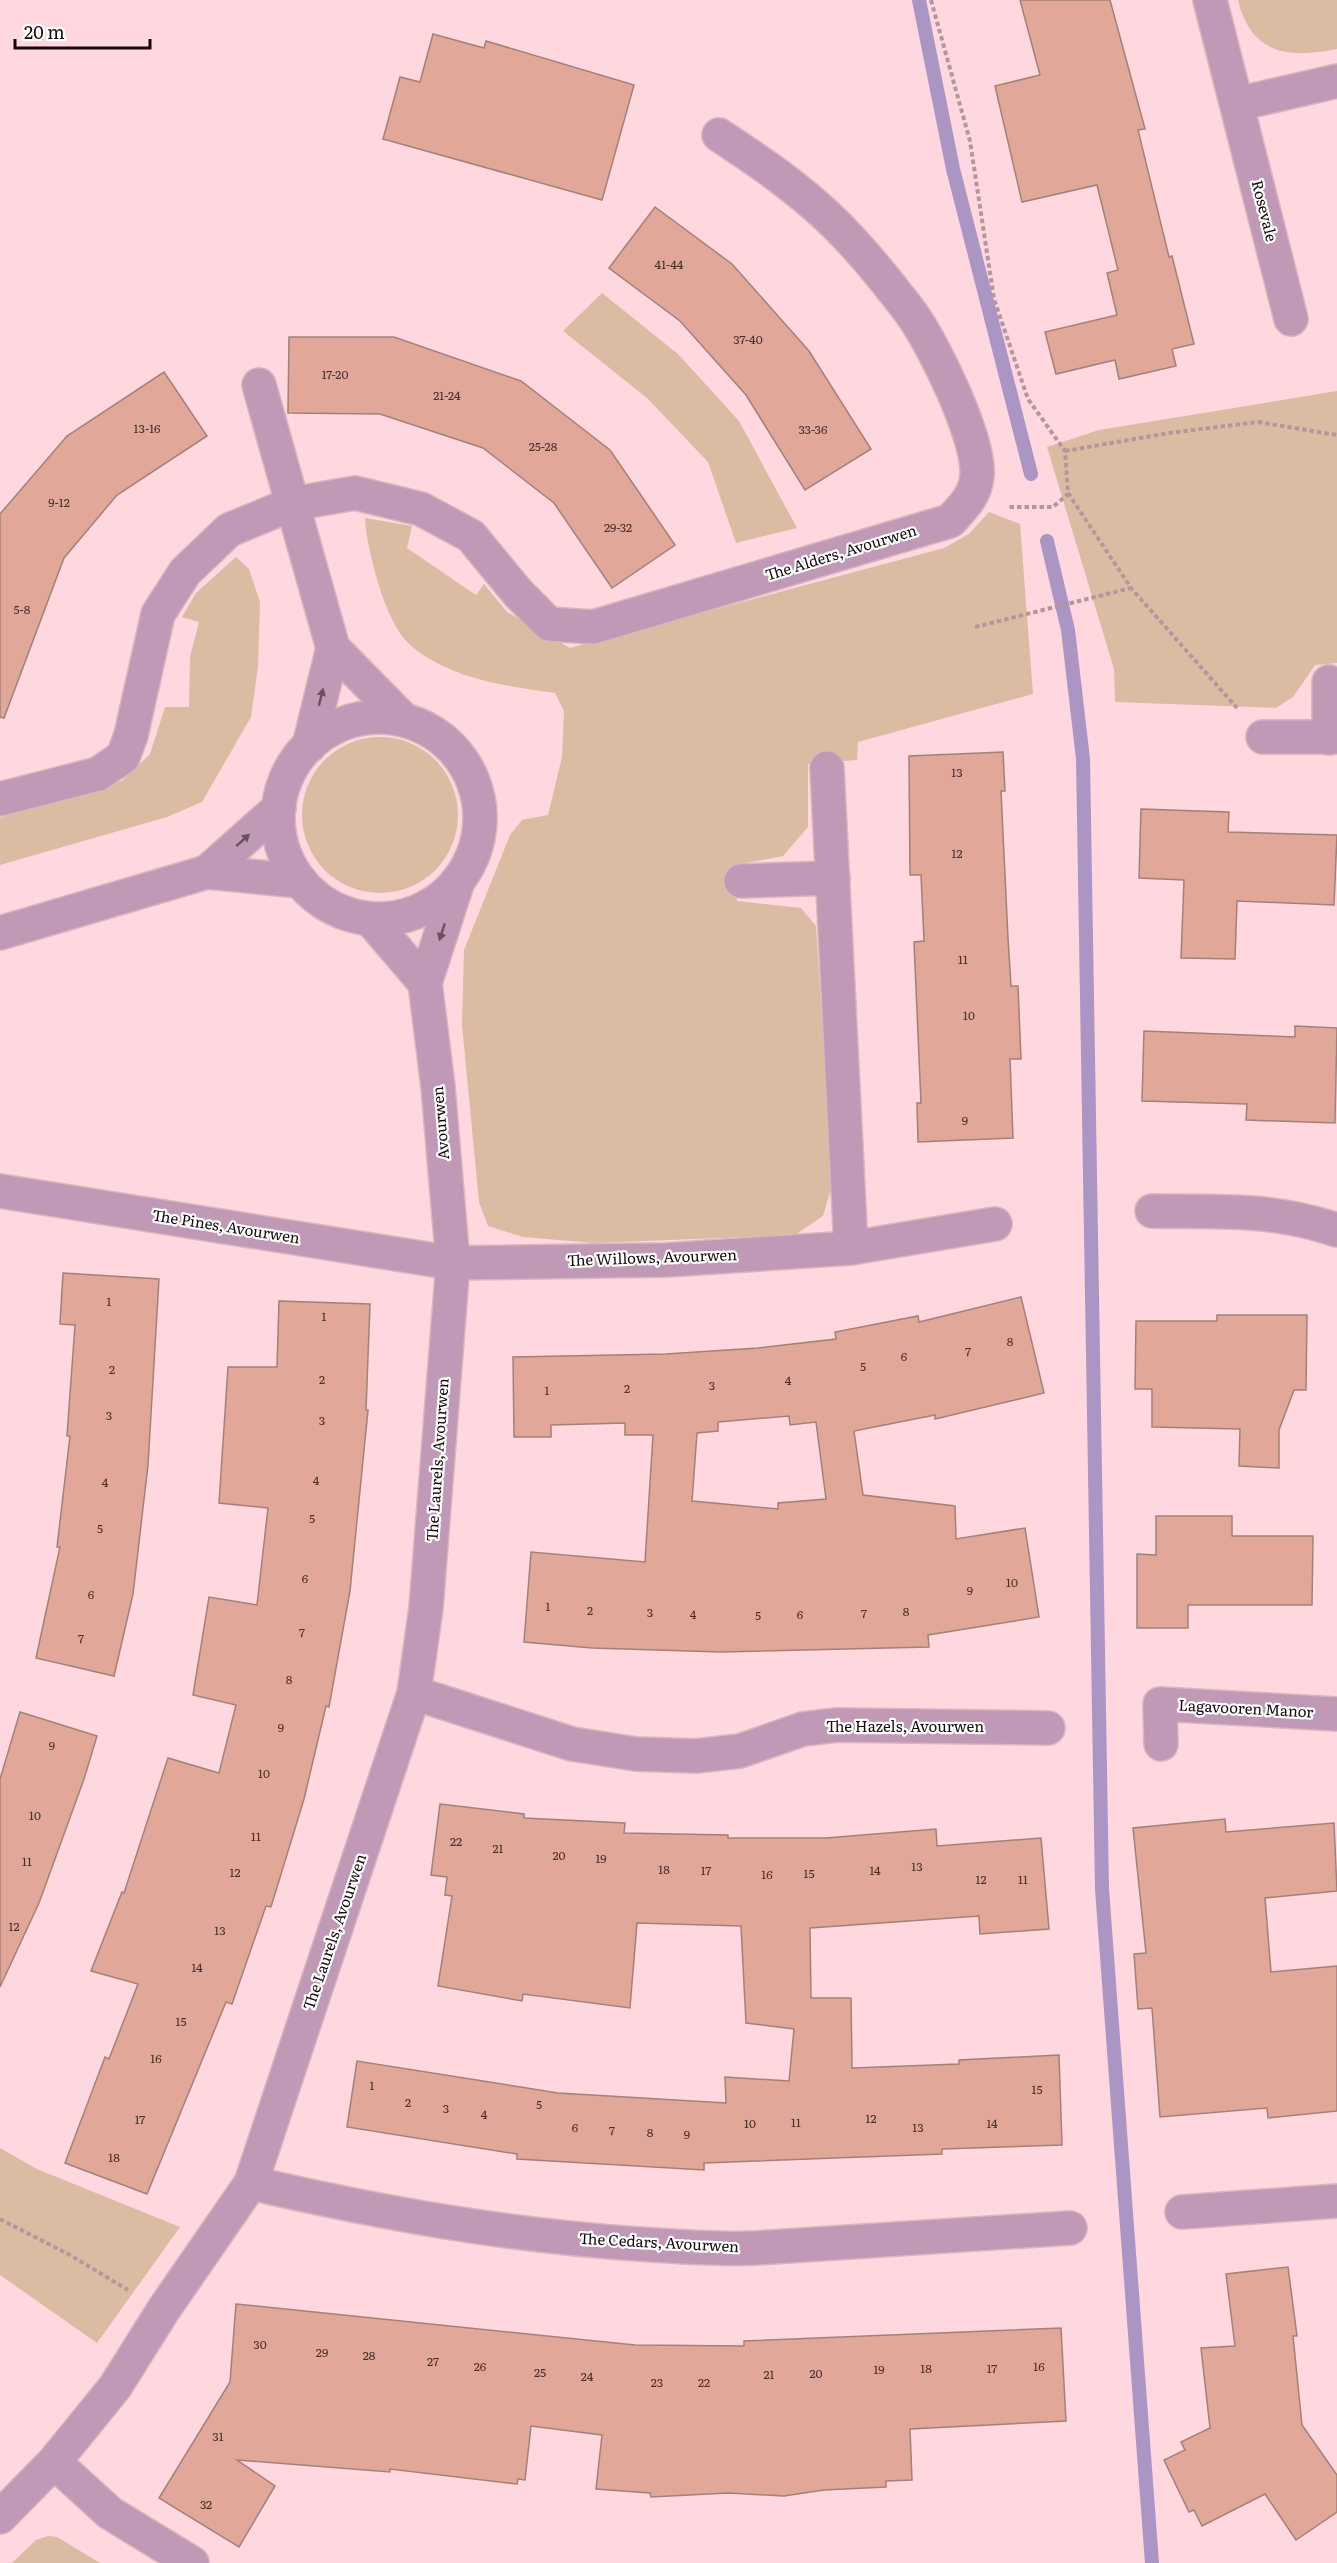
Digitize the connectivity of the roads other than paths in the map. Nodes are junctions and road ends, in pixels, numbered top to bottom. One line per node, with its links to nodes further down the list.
1 (1210, 0): 3 (street, Rosevale)
2 (1337, 81): 3 (street)
3 (1237, 104): 5 (street, Rosevale)
4 (719, 135): 7 (street, The Alders, Avourwen)
5 (1291, 319)
6 (259, 385): 7 (street)
7 (292, 504): 8 (street); 15 (street, The Alders, Avourwen)
8 (333, 648): 10 (street); 13 (street, one-way to 8)
9 (1329, 682): 12 (street)
10 (404, 720): 13 (street, Avourwen); 20 (street, Avourwen)
11 (1263, 737): 12 (street)
12 (1333, 737)
13 (309, 746): 16 (street, Avourwen)
14 (828, 768): 18 (street)
15 (0, 799)
16 (279, 808): 17 (street, one-way to 16); 19 (street, Avourwen)
17 (207, 872): 19 (street); 23 (street)
18 (833, 878): 21 (street); 29 (street)
19 (300, 881): 22 (street, Avourwen)
20 (458, 881): 22 (street, Avourwen); 24 (street, Avourwen, one-way to 24)
21 (741, 881)
22 (370, 919): 24 (street)
23 (0, 933)
24 (425, 983): 30 (street, Avourwen)
25 (0, 1191): 30 (street, The Pines, Avourwen)
26 (1152, 1211): 28 (street)
27 (995, 1224): 29 (street, The Willows, Avourwen)
28 (1337, 1230)
29 (851, 1248): 30 (street, The Willows, Avourwen)
30 (453, 1263): 31 (street, The Laurels, Avourwen)
31 (414, 1693): 33 (street, The Hazels, Avourwen); 35 (street, The Laurels, Avourwen)
32 (1337, 1714): 34 (street, Lagavooren Manor)
33 (1048, 1728)
34 (1161, 1744)
35 (251, 2183): 38 (street, The Cedars, Avourwen); 39 (street, The Laurels, Avourwen)
36 (1337, 2201): 37 (street)
37 (1182, 2212)
38 (1070, 2228)
39 (54, 2462): 40 (street, The Laurels, Avourwen); 41 (street)
40 (0, 2517)
41 (192, 2563)

